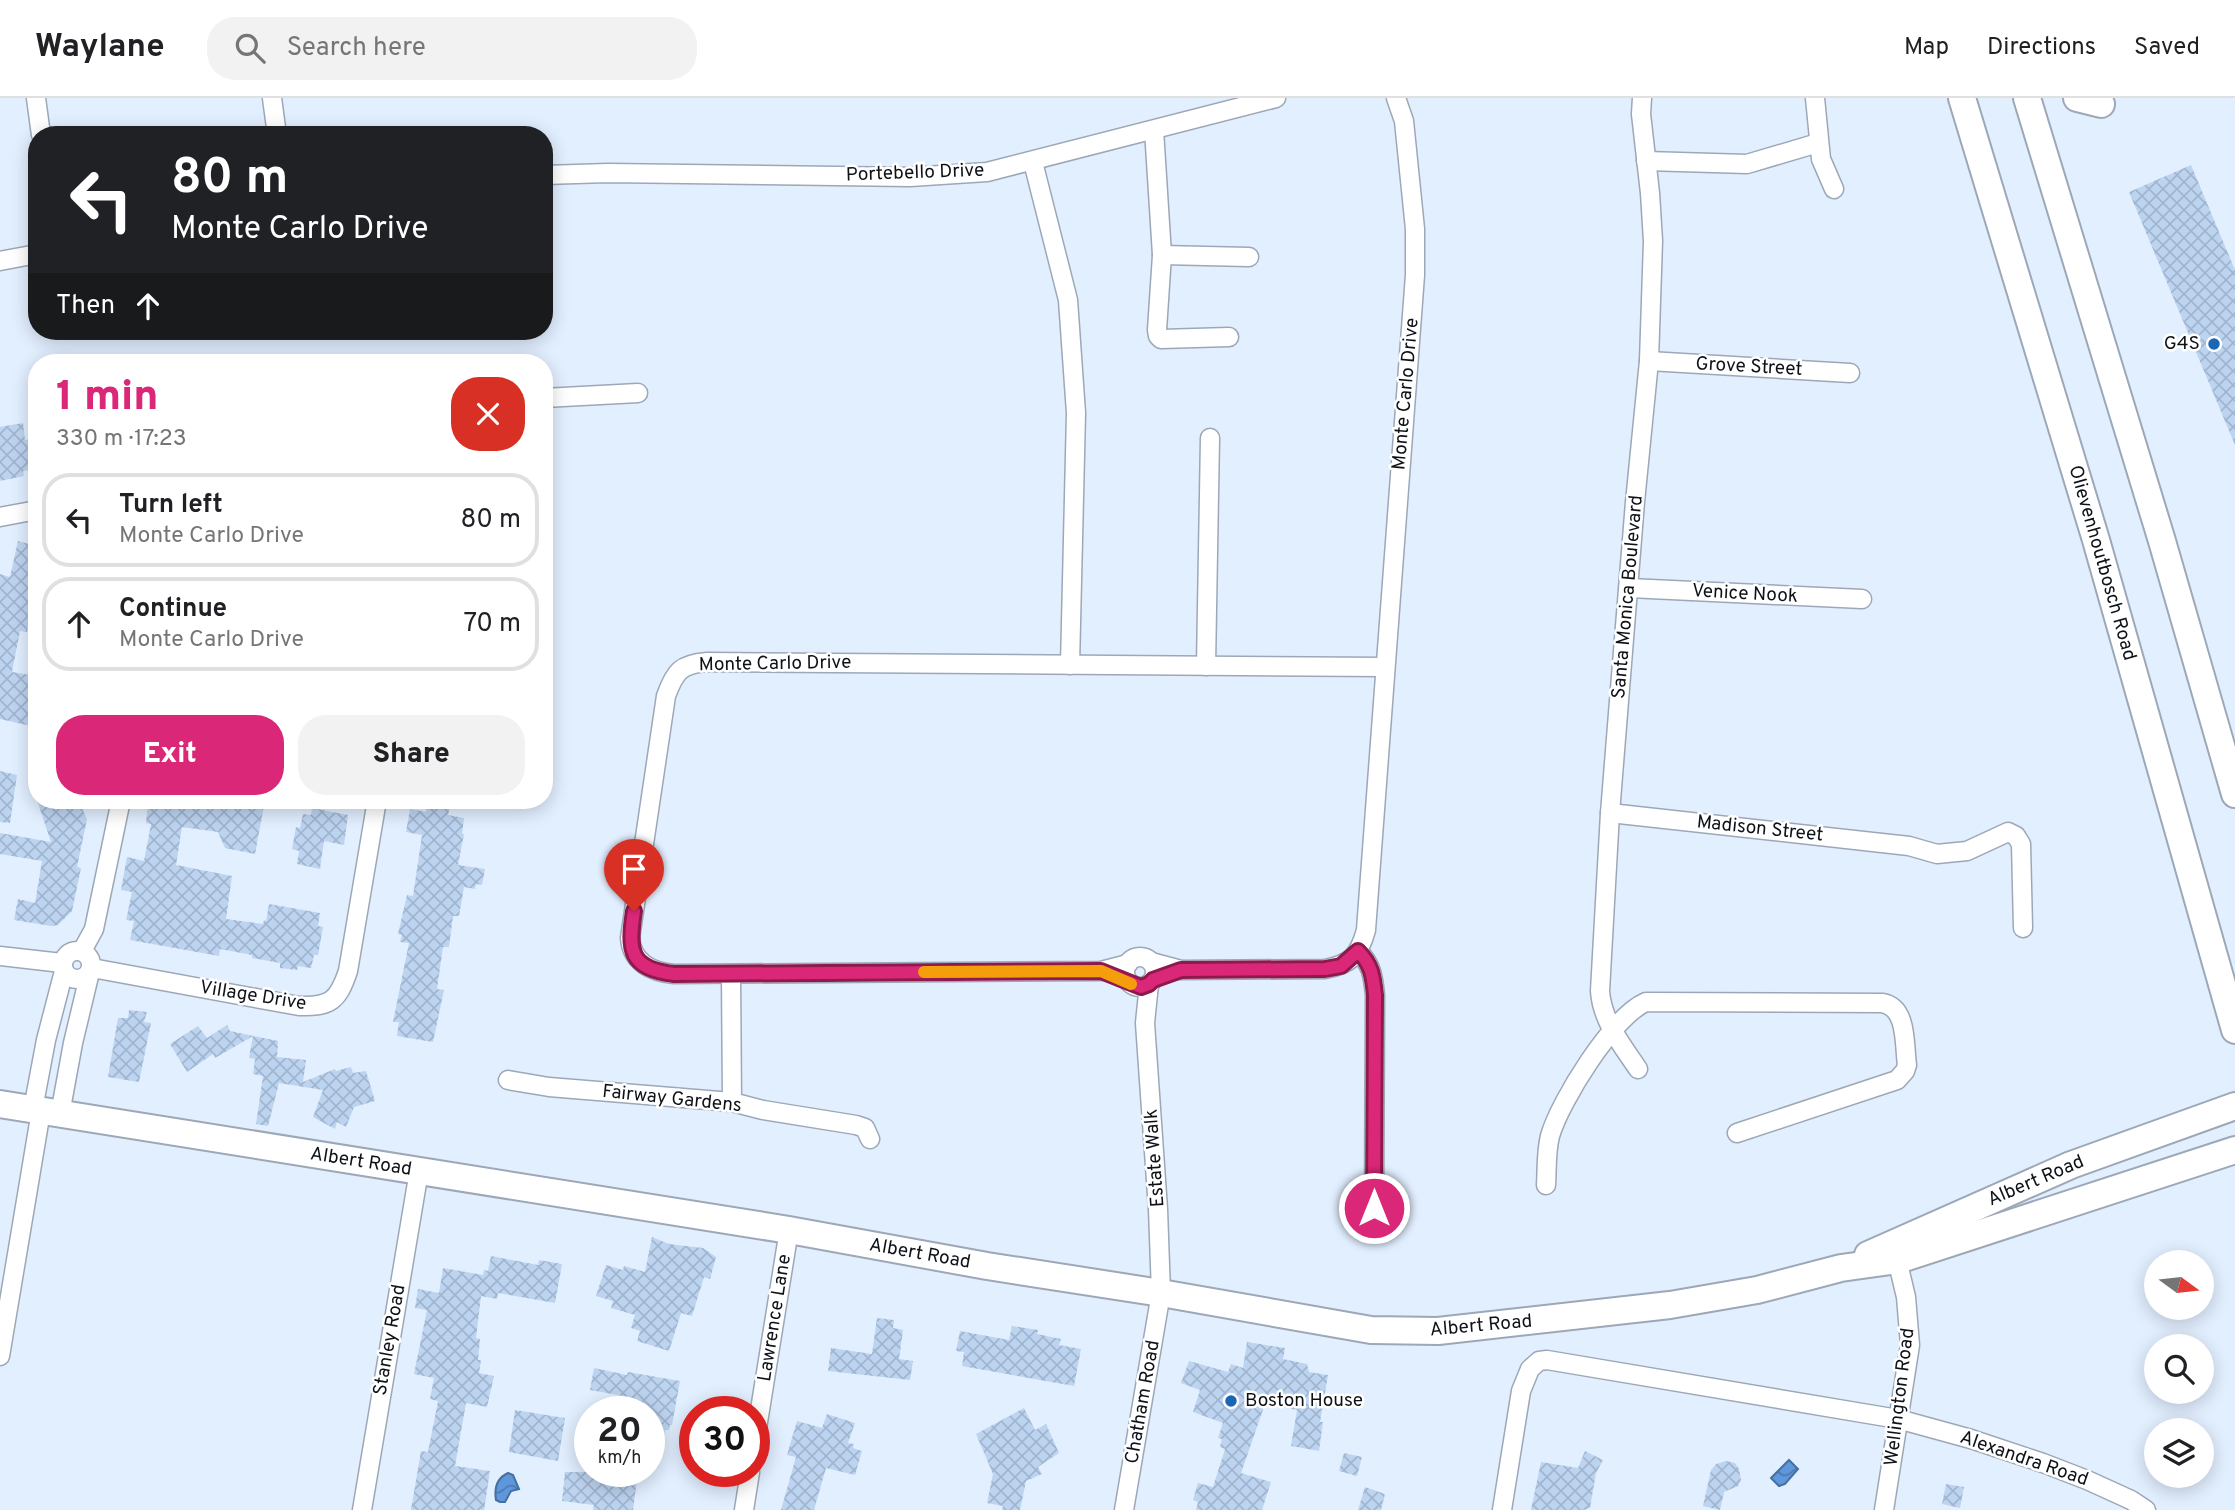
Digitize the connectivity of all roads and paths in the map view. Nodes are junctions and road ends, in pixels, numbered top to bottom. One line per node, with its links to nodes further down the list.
1 (36, 98): 12 (street)
2 (272, 98): 13 (street)
3 (1276, 98): 14 (street, Portebello Drive)
4 (1395, 98): 11 (street, Monte Carlo Drive)
5 (1410, 98): 11 (street, Monte Carlo Drive)
6 (1631, 98): 10 (street, Santa Monica Boulevard)
7 (1815, 98): 15 (street)
8 (1962, 98): 49 (street, Olievenhoutbosch Road)
9 (2027, 98): 37 (street)
10 (1642, 106): 16 (street, Santa Monica Boulevard)
11 (1404, 121): 36 (street, Monte Carlo Drive)
12 (40, 126)
13 (276, 126)
14 (1154, 130): 17 (street, Portebello Drive); 20 (street)
15 (1818, 143): 16 (street); 19 (street)
16 (1646, 161): 25 (street, Santa Monica Boulevard)
17 (1033, 162): 18 (street, Portebello Drive); 34 (street)
18 (553, 175)
19 (1834, 189)
20 (1162, 254): 22 (street); 24 (street)
21 (28, 256): 23 (street)
22 (1249, 257)
23 (0, 261)
24 (1229, 337)
25 (1649, 361): 26 (street, Grove Street); 32 (street, Santa Monica Boulevard)
26 (1850, 373)
27 (638, 393): 28 (street)
28 (553, 398)
29 (1210, 438): 35 (street)
30 (28, 512): 31 (street)
31 (0, 517)
32 (1629, 588): 33 (street, Venice Nook); 40 (street, Santa Monica Boulevard)
33 (1862, 599)
34 (1070, 665): 35 (street, Monte Carlo Drive); 47 (street, Monte Carlo Drive)
35 (1206, 666): 36 (street, Monte Carlo Drive)
36 (1384, 667): 43 (street, Monte Carlo Drive)
37 (2234, 789)
38 (119, 809): 42 (street)
39 (375, 809): 46 (street, Village Drive)
40 (1611, 813): 41 (street, Madison Street); 50 (street, Santa Monica Boulevard)
41 (2023, 928)
42 (82, 951): 45 (street); 46 (street)
43 (1358, 951): 48 (street); 62 (street)
44 (0, 956): 45 (street)
45 (63, 967): 46 (street); 56 (street)
46 (91, 970): 56 (street)
47 (731, 974): 48 (street, Monte Carlo Drive); 53 (street)
48 (1140, 976): 65 (street, Estate Walk)
49 (2235, 1030)
50 (1612, 1031): 51 (street, Santa Monica Boulevard); 57 (street); 61 (street)
51 (1638, 1069)
52 (509, 1080): 53 (street, Fairway Gardens)
53 (732, 1101): 58 (street, Fairway Gardens)
54 (0, 1104): 56 (street, Albert Road)
55 (2235, 1106): 64 (street, Albert Road)
56 (45, 1111): 60 (street, Albert Road); 66 (street)
57 (1737, 1133)
58 (870, 1139)
59 (2235, 1150): 64 (street, Albert Road)
60 (419, 1171): 63 (street, Albert Road); 70 (street, Stanley Road)
61 (1546, 1185)
62 (1374, 1208)
63 (789, 1230): 65 (street, Albert Road); 67 (street, Lawrence Lane)
64 (1895, 1251): 65 (street, Albert Road); 68 (street, Wellington Road)
65 (1161, 1293): 72 (street, Chatham Road)
66 (0, 1356)
67 (762, 1396)
68 (1898, 1419): 73 (street); 74 (street, Wellington Road); 75 (street, Alexandra Road)
69 (748, 1487): 71 (street)
70 (362, 1510)
71 (744, 1510)
72 (1124, 1510)
73 (1502, 1510)
74 (1884, 1510)
75 (2146, 1510)

